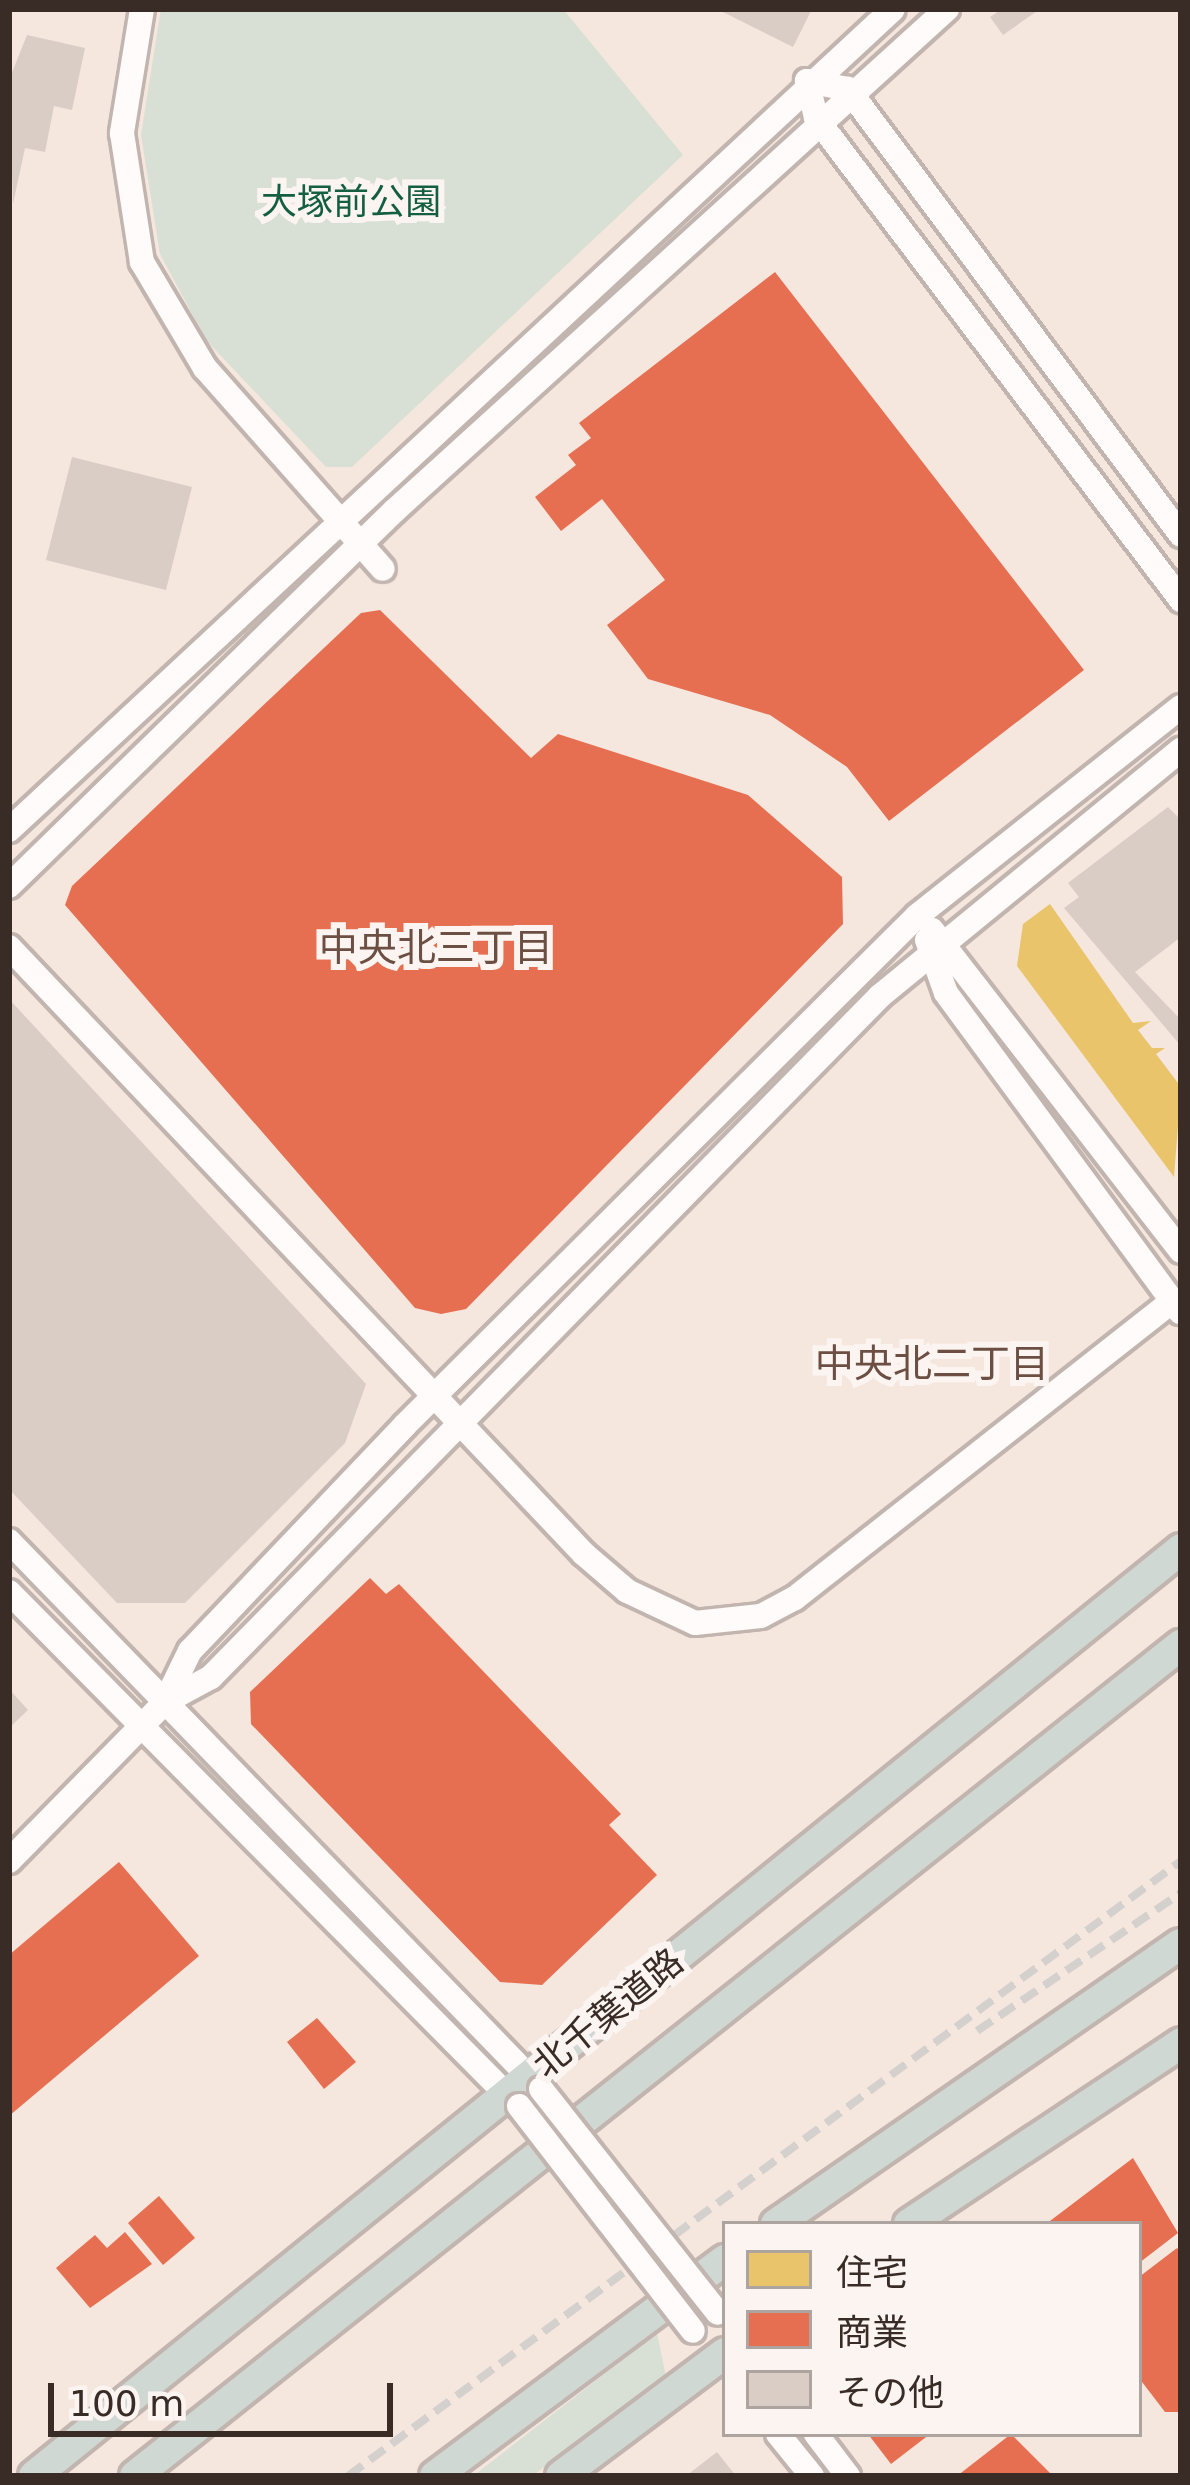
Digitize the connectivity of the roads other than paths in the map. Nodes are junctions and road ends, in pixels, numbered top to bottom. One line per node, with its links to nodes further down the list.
1 (142, 9): 7 (street)
2 (892, 9): 4 (street)
3 (947, 9): 5 (street)
4 (807, 81): 5 (street); 6 (street); 7 (street)
5 (848, 89): 6 (street); 8 (street)
6 (816, 118): 9 (street); 11 (street)
7 (343, 515): 9 (street); 14 (street)
8 (1181, 535)
9 (366, 538): 10 (street); 15 (street)
10 (391, 562)
11 (1181, 600)
12 (1181, 707): 16 (street)
13 (1181, 750): 17 (street)
14 (9, 830)
15 (9, 886)
16 (917, 916): 17 (street); 21 (street)
17 (937, 946): 19 (street); 20 (street); 22 (street)
18 (9, 947): 21 (street)
19 (1181, 1251)
20 (1176, 1307): 22 (street)
21 (434, 1395): 22 (street); 27 (street)
22 (460, 1422): 27 (street)
23 (9, 1541): 27 (street)
24 (1181, 1550): 32 (highway, 北千葉道路)
25 (9, 1592): 28 (street)
26 (1181, 1646): 41 (highway, 北千葉道路)
27 (165, 1702): 28 (street); 32 (street)
28 (141, 1727): 29 (street); 32 (street)
29 (9, 1861)
30 (1181, 1944): 33 (highway)
31 (1181, 2042): 34 (highway)
32 (524, 2091): 36 (street, bridge); 37 (street, bridge); 40 (highway, 北千葉道路)
33 (780, 2221)
34 (913, 2221)
35 (722, 2262): 42 (highway)
36 (722, 2317)
37 (722, 2360): 43 (highway)
38 (780, 2437): 44 (street)
39 (818, 2437): 45 (street)
40 (34, 2476)
41 (135, 2476)
42 (435, 2476)
43 (562, 2476)
44 (812, 2476)
45 (848, 2476)

